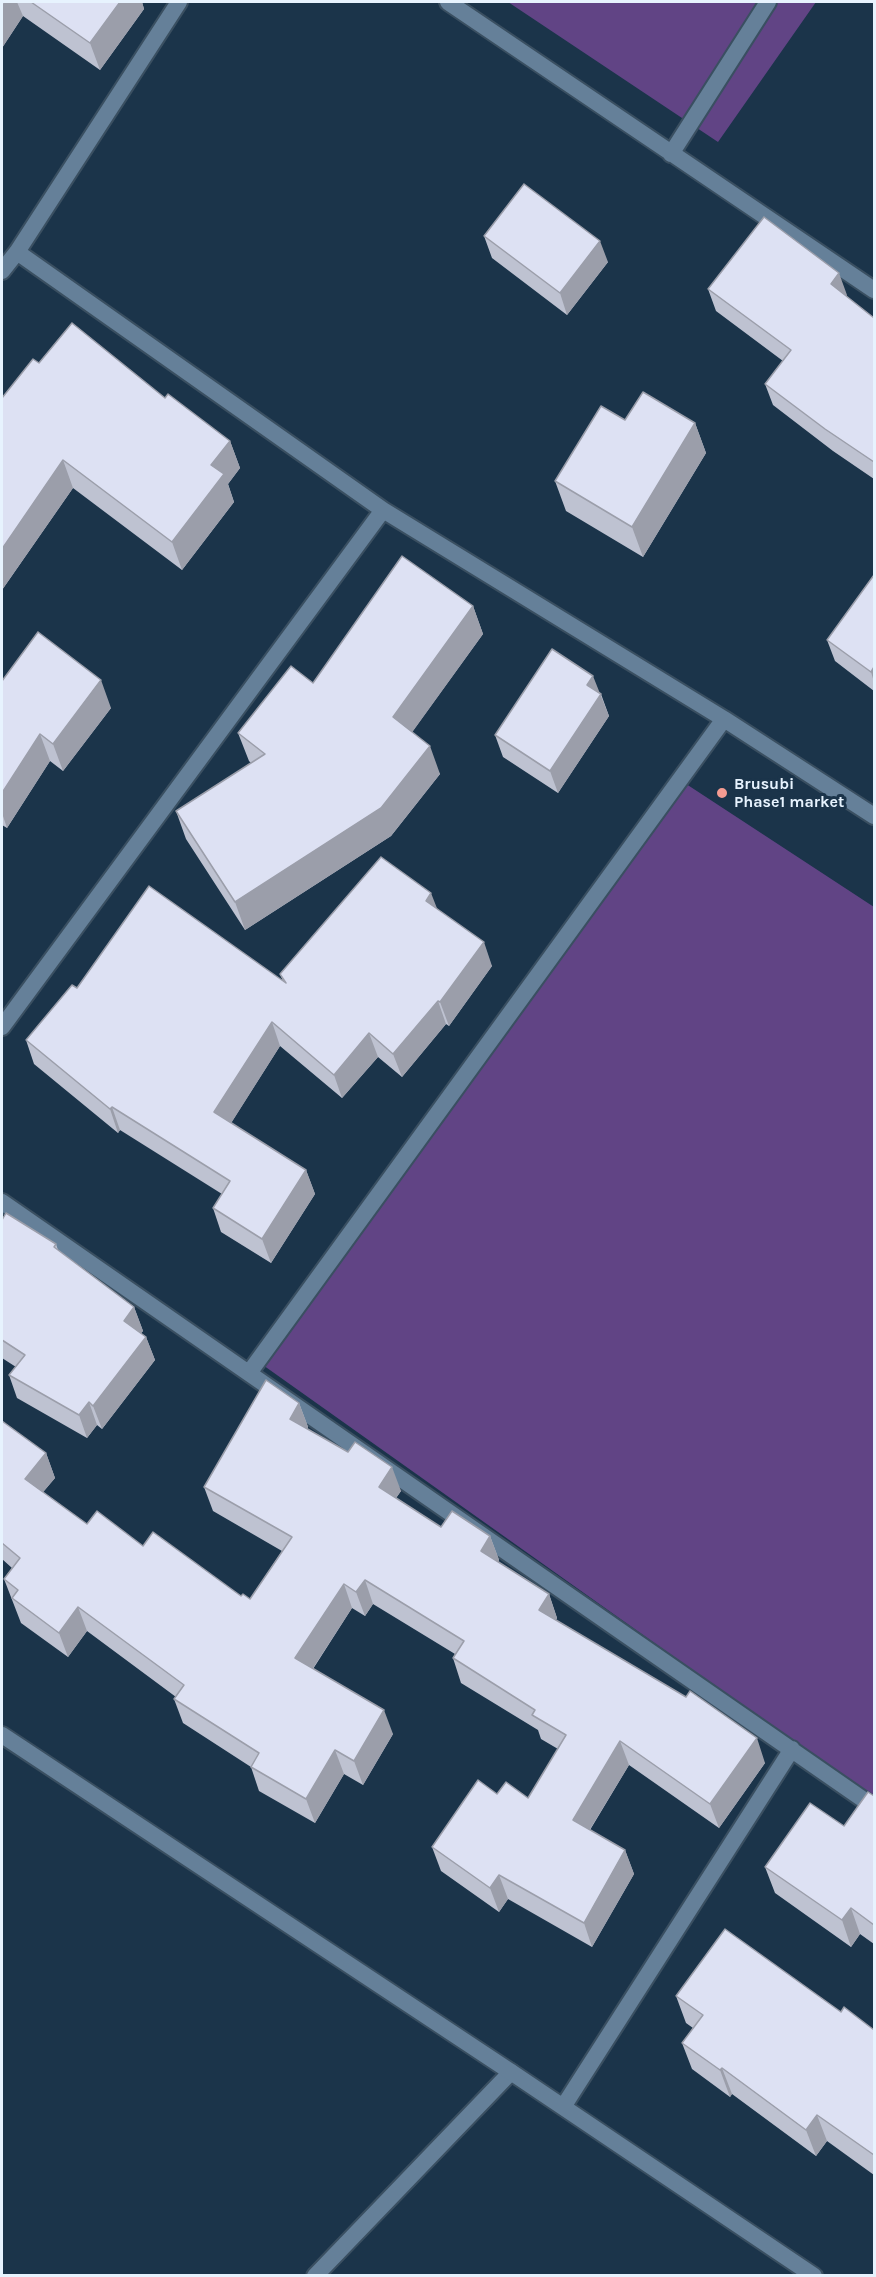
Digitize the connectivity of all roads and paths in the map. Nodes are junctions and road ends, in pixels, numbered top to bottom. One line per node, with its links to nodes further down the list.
1 (179, 2): 5 (street)
2 (448, 2): 4 (street)
3 (768, 2): 4 (street)
4 (670, 153): 7 (street)
5 (17, 252): 6 (street); 8 (street)
6 (2, 271)
7 (874, 290)
8 (384, 510): 9 (street); 11 (street)
9 (724, 719): 10 (street); 13 (street)
10 (874, 816)
11 (2, 1027)
12 (2, 1202): 13 (street)
13 (249, 1372): 15 (street)
14 (2, 1735): 17 (street)
15 (792, 1749): 16 (street); 18 (street)
16 (874, 1807)
17 (511, 2072): 18 (street); 19 (street)
18 (563, 2107): 20 (street)
19 (315, 2276)
20 (814, 2276)

